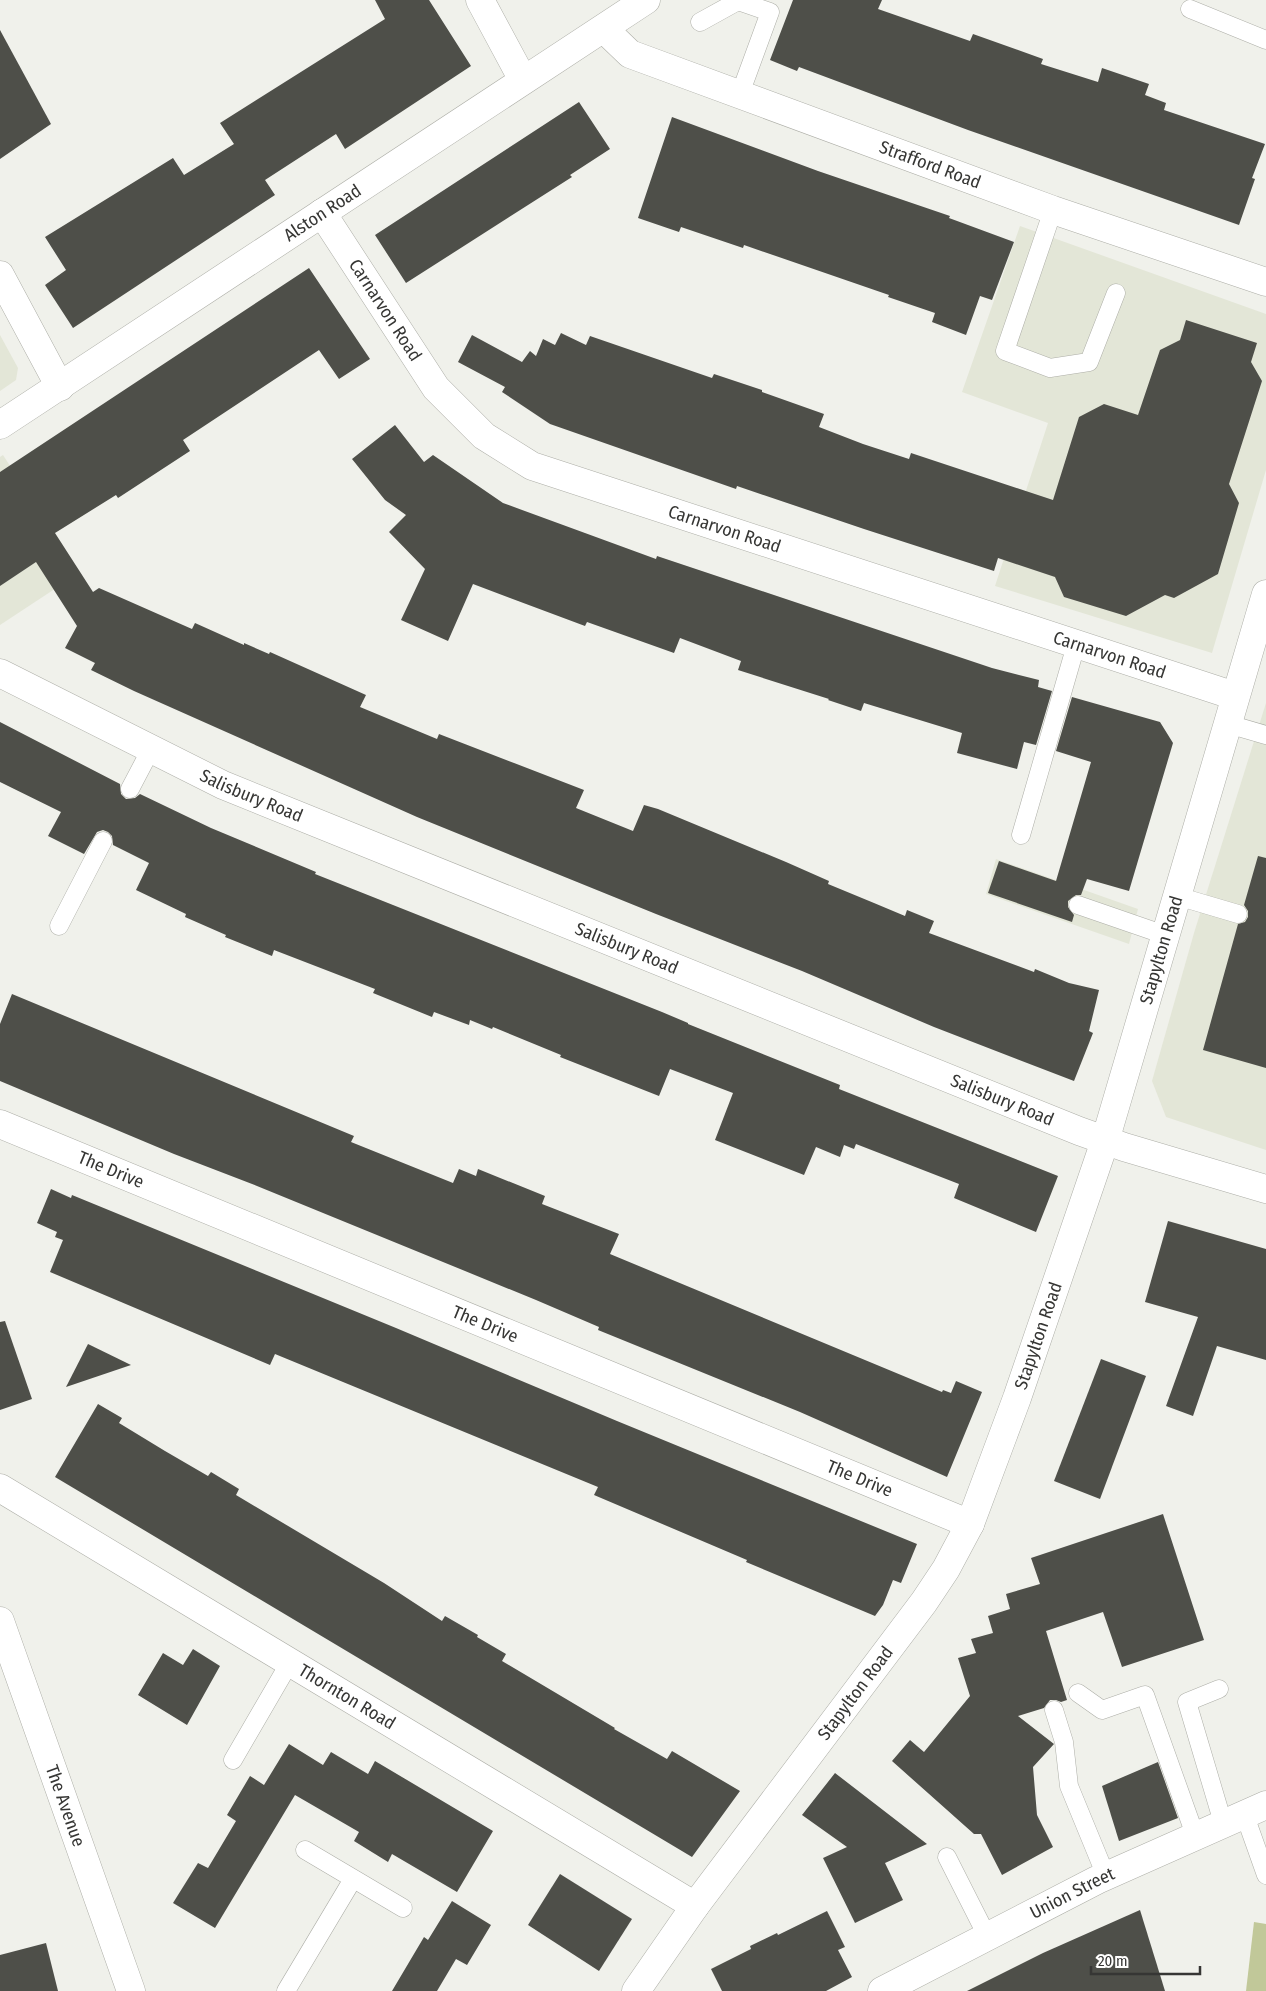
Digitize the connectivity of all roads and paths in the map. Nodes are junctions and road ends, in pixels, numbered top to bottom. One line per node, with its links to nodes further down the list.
1 (480, 0): 7 (street)
2 (646, 0): 5 (street, Alston Road)
3 (1190, 9): 6 (lane)
4 (700, 22): 8 (lane)
5 (604, 29): 7 (street, Alston Road); 8 (street, Strafford Road)
6 (1266, 40)
7 (523, 80): 10 (street, Alston Road)
8 (740, 94): 9 (street, Strafford Road)
9 (1053, 210): 12 (street, Strafford Road); 13 (lane)
10 (322, 213): 14 (street, Alston Road); 17 (street, Carnarvon Road)
11 (0, 275): 14 (street)
12 (1266, 282)
13 (1116, 293)
14 (60, 387): 15 (street, Alston Road)
15 (0, 425)
16 (1266, 594): 19 (street, Stapylton Road)
17 (1076, 645): 19 (street, Carnarvon Road); 24 (lane)
18 (0, 673): 22 (street, Salisbury Road)
19 (1235, 696): 20 (street, Stapylton Road)
20 (1228, 724): 21 (lane); 26 (street, Stapylton Road)
21 (1266, 735)
22 (151, 749): 23 (lane); 32 (street, Salisbury Road)
23 (130, 789)
24 (1020, 835)
25 (104, 841): 29 (lane)
26 (1177, 896): 28 (lane); 30 (street, Stapylton Road)
27 (1078, 905): 30 (lane)
28 (1238, 914)
29 (58, 926)
30 (1165, 936): 32 (street, Stapylton Road)
31 (0, 1124): 35 (street, The Drive)
32 (1105, 1141): 33 (street, Salisbury Road); 35 (street, Stapylton Road)
33 (1266, 1189)
34 (0, 1488): 37 (street, Thornton Road)
35 (970, 1524): 49 (street, Stapylton Road)
36 (0, 1621): 52 (street, The Avenue)
37 (290, 1662): 41 (lane); 49 (street, Thornton Road)
38 (1219, 1689): 42 (lane)
39 (1078, 1693): 43 (lane)
40 (1054, 1710): 47 (lane)
41 (233, 1760)
42 (1244, 1814): 43 (street, Union Street); 46 (lane)
43 (1195, 1835): 47 (street, Union Street)
44 (305, 1850): 48 (lane)
45 (947, 1857): 51 (lane)
46 (1266, 1875)
47 (1106, 1876): 51 (street, Union Street)
48 (353, 1878): 50 (lane); 53 (lane)
49 (695, 1906): 54 (street, Stapylton Road)
50 (403, 1908)
51 (986, 1936): 55 (street, Union Street)
52 (131, 1991)
53 (286, 1991)
54 (636, 1991)
55 (882, 1991)

